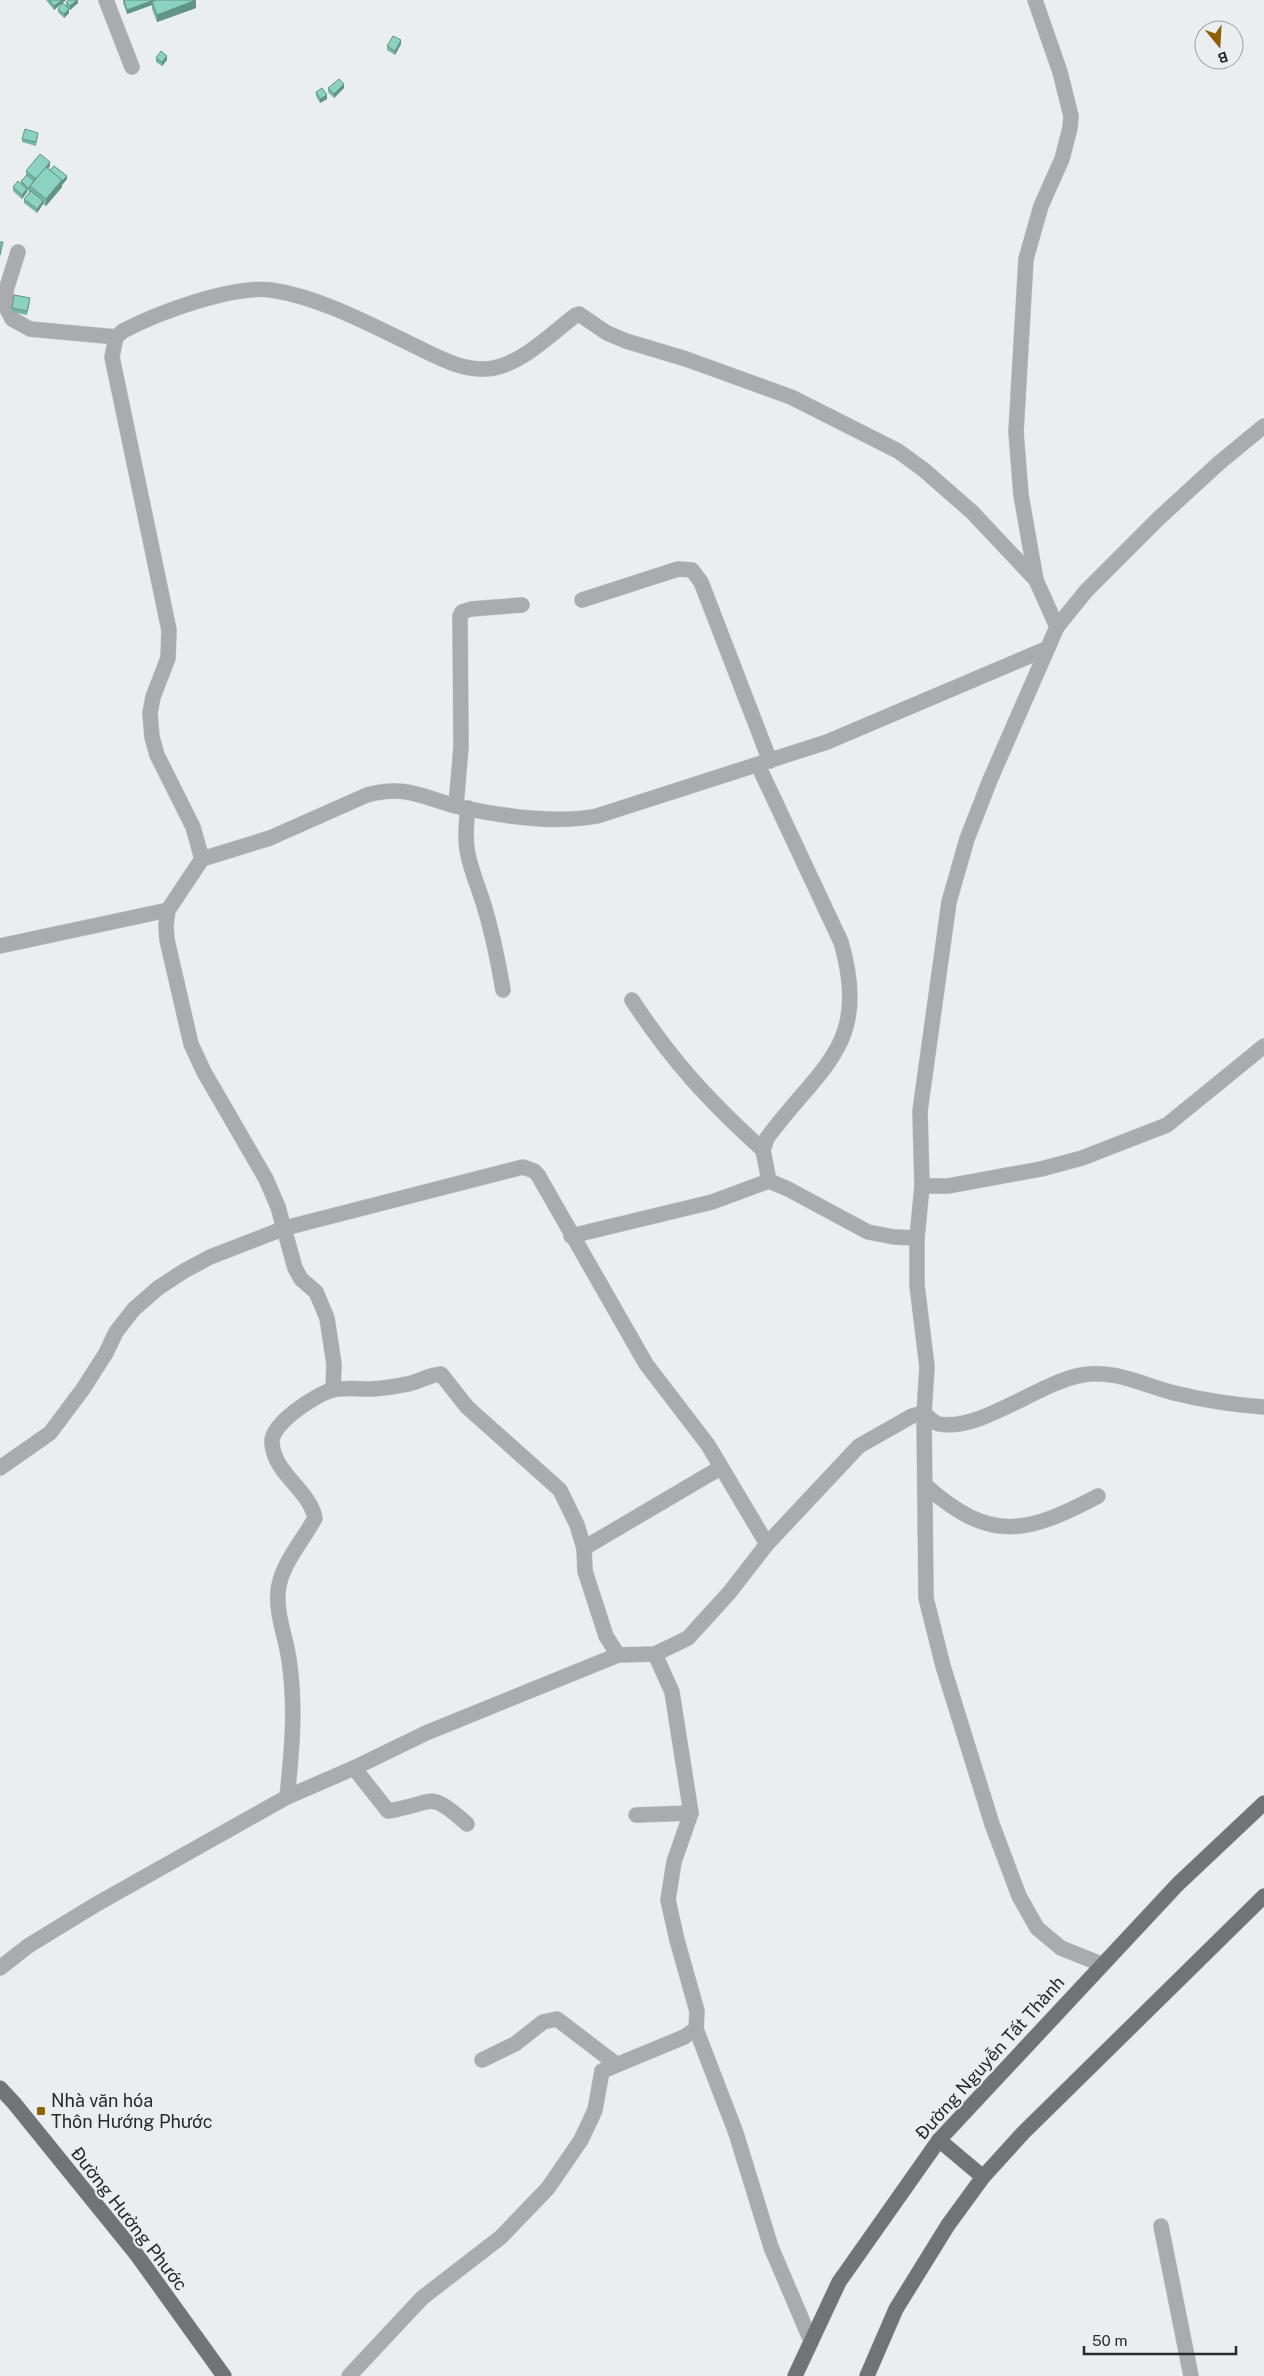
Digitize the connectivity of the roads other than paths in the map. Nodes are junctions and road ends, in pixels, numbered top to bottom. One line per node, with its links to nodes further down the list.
1 (106, 0): 3 (street)
2 (1035, 0): 7 (street)
3 (132, 67)
4 (18, 252): 5 (street)
5 (116, 337): 7 (street); 14 (street)
6 (1264, 426): 10 (street)
7 (1036, 580): 10 (street)
8 (582, 600): 12 (street)
9 (522, 605): 13 (street)
10 (1057, 627): 11 (street)
11 (1046, 649): 12 (street); 22 (street)
12 (764, 763): 13 (street); 20 (street)
13 (462, 807): 14 (street); 17 (street)
14 (202, 860): 15 (street)
15 (168, 910): 16 (street); 23 (street)
16 (0, 946)
17 (503, 990)
18 (632, 1000): 20 (street)
19 (1264, 1046): 22 (street)
20 (763, 1150): 21 (street)
21 (769, 1182): 24 (street); 25 (street)
22 (922, 1186): 25 (street)
23 (285, 1228): 24 (street); 26 (street); 29 (street)
24 (572, 1236): 30 (street)
25 (917, 1238): 28 (street)
26 (333, 1390): 34 (street); 38 (street)
27 (1264, 1407): 28 (street)
28 (924, 1413): 31 (street); 33 (street)
29 (0, 1468)
30 (720, 1468): 33 (street); 34 (street)
31 (926, 1486): 32 (street); 44 (street)
32 (1098, 1496)
33 (767, 1544): 35 (street)
34 (584, 1548): 36 (street)
35 (655, 1654): 36 (street); 40 (street)
36 (618, 1655): 37 (street)
37 (354, 1768): 38 (street); 42 (street)
38 (287, 1797): 45 (street)
39 (1264, 1803): 44 (main road, Đường Nguyễn Tất Thành)
40 (691, 1813): 41 (street); 46 (street)
41 (636, 1815)
42 (467, 1824)
43 (1264, 1896): 51 (main road)
44 (1101, 1964): 50 (main road, Đường Nguyễn Tất Thành)
45 (0, 1968)
46 (696, 2029): 48 (street); 53 (street)
47 (482, 2060): 48 (street)
48 (616, 2064): 55 (street)
49 (0, 2088): 54 (main road, Đường Hưởng Phước)
50 (938, 2140): 51 (main road); 53 (main road, Đường Nguyễn Tất Thành)
51 (983, 2177): 57 (main road)
52 (1161, 2226): 58 (street)
53 (812, 2341): 56 (main road, Đường Nguyễn Tất Thành)
54 (224, 2376)
55 (350, 2376)
56 (795, 2376)
57 (866, 2376)
58 (1191, 2376)

